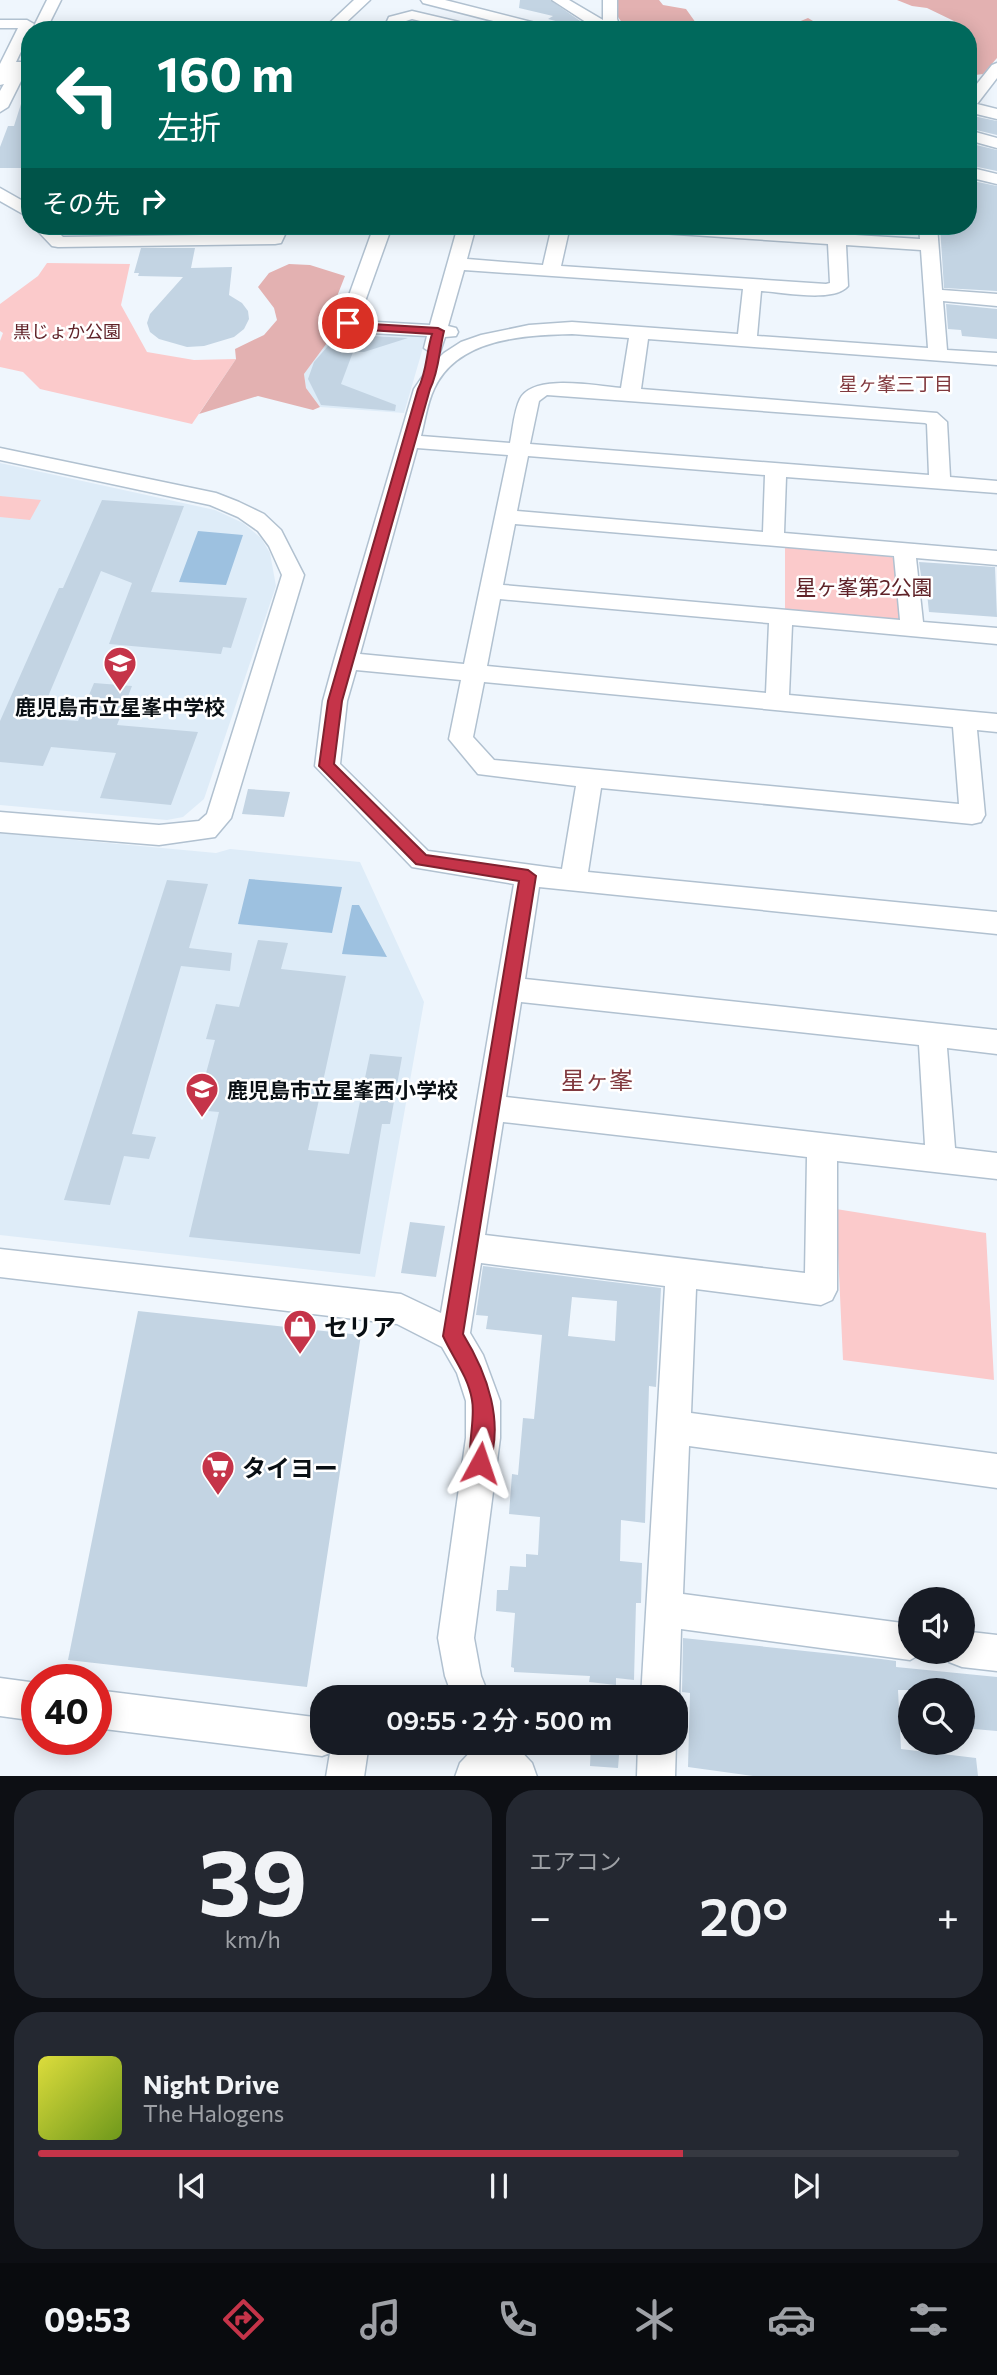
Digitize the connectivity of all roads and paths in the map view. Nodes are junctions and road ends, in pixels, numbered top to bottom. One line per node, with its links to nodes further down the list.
1 (54, 0): 6 (street)
2 (363, 0): 7 (street)
3 (428, 0): 10 (street)
4 (559, 0): 11 (street)
5 (610, 0): 12 (street)
6 (44, 21)
7 (339, 21)
8 (394, 21): 9 (street)
9 (436, 21)
10 (511, 21)
11 (594, 21)
12 (611, 21)
13 (0, 24): 14 (street)
14 (21, 24)
15 (21, 34): 16 (street)
16 (5, 60): 19 (street)
17 (21, 66): 21 (street)
18 (997, 68): 20 (street)
19 (0, 80)
20 (977, 94)
21 (0, 107)
22 (977, 108): 23 (street)
23 (997, 114)
24 (977, 137): 25 (street)
25 (997, 143)
26 (977, 174): 27 (street)
27 (997, 179)
28 (0, 193): 29 (street)
29 (21, 207)
30 (51, 235): 31 (street)
31 (277, 235)
32 (380, 235): 44 (street)
33 (465, 235): 39 (street)
34 (559, 235): 40 (street)
35 (780, 235): 37 (street)
36 (929, 235): 38 (street)
37 (837, 239): 38 (street); 41 (street)
38 (930, 245): 42 (street)
39 (457, 264): 40 (street); 44 (street)
40 (551, 270): 41 (street)
41 (752, 285): 46 (street)
42 (933, 295): 43 (street); 47 (street)
43 (997, 300)
44 (444, 332): 49 (street)
45 (639, 333): 46 (street); 49 (street); 50 (street)
46 (747, 341): 47 (street)
47 (938, 354): 48 (street)
48 (997, 359)
49 (431, 374): 51 (street)
50 (631, 394): 52 (street); 55 (street)
51 (409, 441): 52 (street); 65 (street)
52 (519, 449): 54 (street); 57 (street)
53 (0, 454): 71 (street)
54 (776, 470): 55 (street); 58 (street)
55 (940, 483): 56 (street)
56 (997, 487)
57 (506, 517): 58 (street); 61 (street)
58 (774, 540): 59 (street)
59 (904, 551): 60 (street); 63 (street)
60 (997, 558)
61 (491, 592): 62 (street); 66 (street)
62 (781, 617): 63 (street); 67 (street)
63 (912, 628): 64 (street)
64 (997, 636)
65 (346, 661): 66 (street); 72 (street)
66 (474, 673): 67 (street); 70 (street)
67 (777, 702): 68 (street)
68 (964, 720): 69 (street); 70 (street)
69 (997, 723)
70 (590, 778): 73 (street)
71 (0, 822)
72 (528, 876): 73 (street); 75 (street)
73 (573, 881): 74 (street)
74 (997, 923)
75 (509, 989): 76 (street); 78 (street)
76 (932, 1035): 77 (street); 80 (street)
77 (997, 1042)
78 (490, 1108): 79 (street); 82 (street)
79 (822, 1146): 80 (street); 84 (street)
80 (941, 1159): 81 (street)
81 (997, 1166)
82 (467, 1247): 84 (street); 85 (street)
83 (0, 1263): 85 (street)
84 (681, 1273): 86 (street)
85 (453, 1336): 92 (street)
86 (673, 1427): 87 (street); 88 (street)
87 (997, 1471)
88 (664, 1609): 89 (street); 93 (street)
89 (898, 1640)
90 (975, 1650): 91 (street)
91 (997, 1653)
92 (467, 1685)
93 (661, 1685)
94 (0, 1697): 95 (street)
95 (21, 1700)
96 (112, 1711): 97 (street)
97 (310, 1736)
98 (348, 1755): 100 (street)
99 (657, 1755): 101 (street)
100 (345, 1776)
101 (656, 1776)

